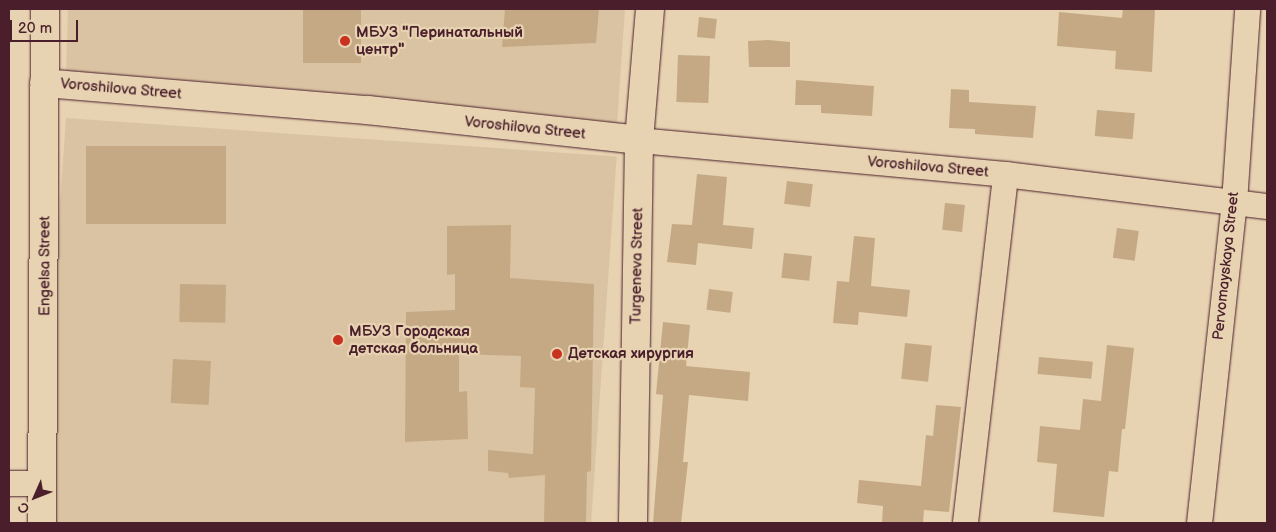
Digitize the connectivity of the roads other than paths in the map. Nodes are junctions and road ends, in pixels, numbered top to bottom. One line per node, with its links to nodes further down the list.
1 (45, 9): 4 (street, Engelsa Street)
2 (650, 9): 5 (street, Turgeneva Street)
3 (1247, 9): 7 (street, Pervomayskaya Street)
4 (44, 83): 5 (street, Voroshilova Street); 10 (street, Engelsa Street)
5 (639, 140): 6 (street, Voroshilova Street); 13 (street, Turgeneva Street)
6 (1005, 174): 7 (street, Voroshilova Street); 11 (street, Voroshilova Street)
7 (1234, 202): 8 (street, Voroshilova Street); 14 (street, Pervomayskaya Street)
8 (1267, 206)
9 (9, 482): 10 (street)
10 (42, 483): 12 (street, Engelsa Street)
11 (965, 522)
12 (42, 523)
13 (633, 523)
14 (1199, 523)

